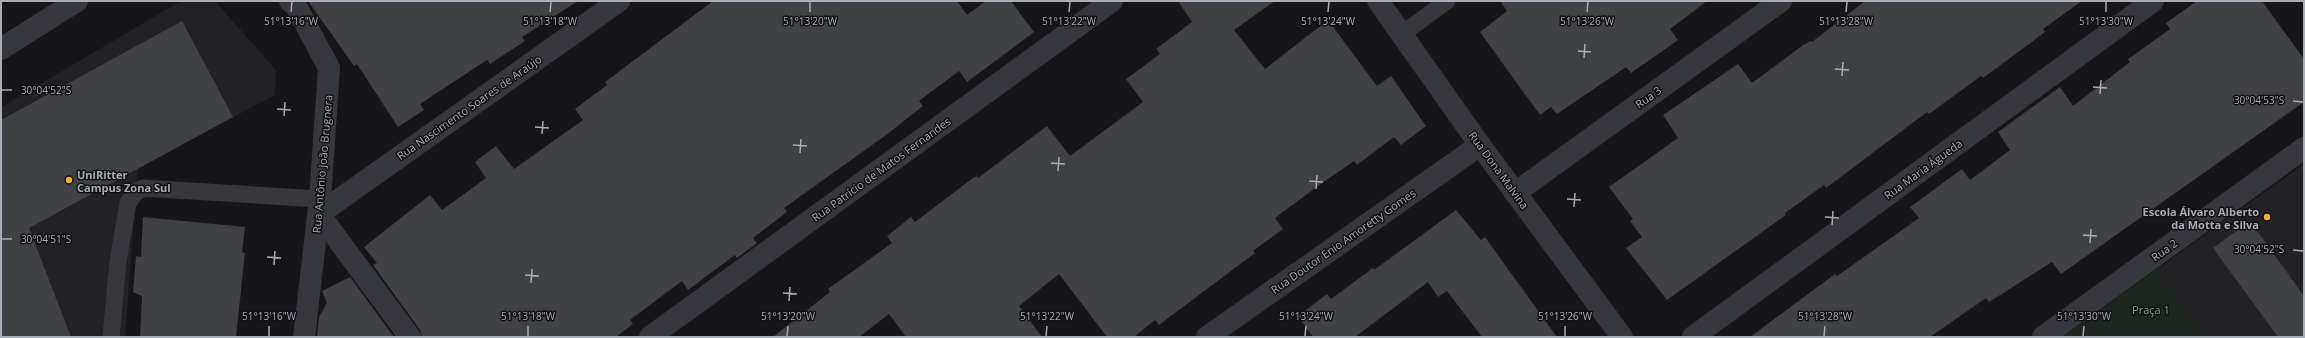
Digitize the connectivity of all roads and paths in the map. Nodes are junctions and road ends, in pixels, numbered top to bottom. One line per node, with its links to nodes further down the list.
1 (76, 1): 10 (street)
2 (290, 1): 14 (street, Rua Antônio João Brugnera)
3 (618, 1): 14 (street, Rua Nascimento Soares de Araújo)
4 (1112, 1): 18 (street, Rua Patrício de Matos Fernandes)
5 (1378, 1): 9 (street, Rua Dona Malvina)
6 (1447, 1): 9 (lane)
7 (1781, 1): 13 (street, Rua 3)
8 (2153, 1): 21 (street, Rua Maria Águeda)
9 (1402, 34): 11 (street, Rua Dona Malvina)
10 (1, 50)
11 (1480, 145): 13 (street, Rua Dona Malvina); 19 (street, Rua Doutor Enio Amoretty Gomes)
12 (2304, 148): 22 (street, Rua 2)
13 (1515, 193): 20 (street, Rua Dona Malvina)
14 (319, 206): 15 (lane); 16 (street, Rua Antônio João Brugnera); 17 (street)
15 (111, 337)
16 (304, 337)
17 (410, 337)
18 (650, 337)
19 (1207, 337)
20 (1622, 337)
21 (1693, 337)
22 (2043, 337)

